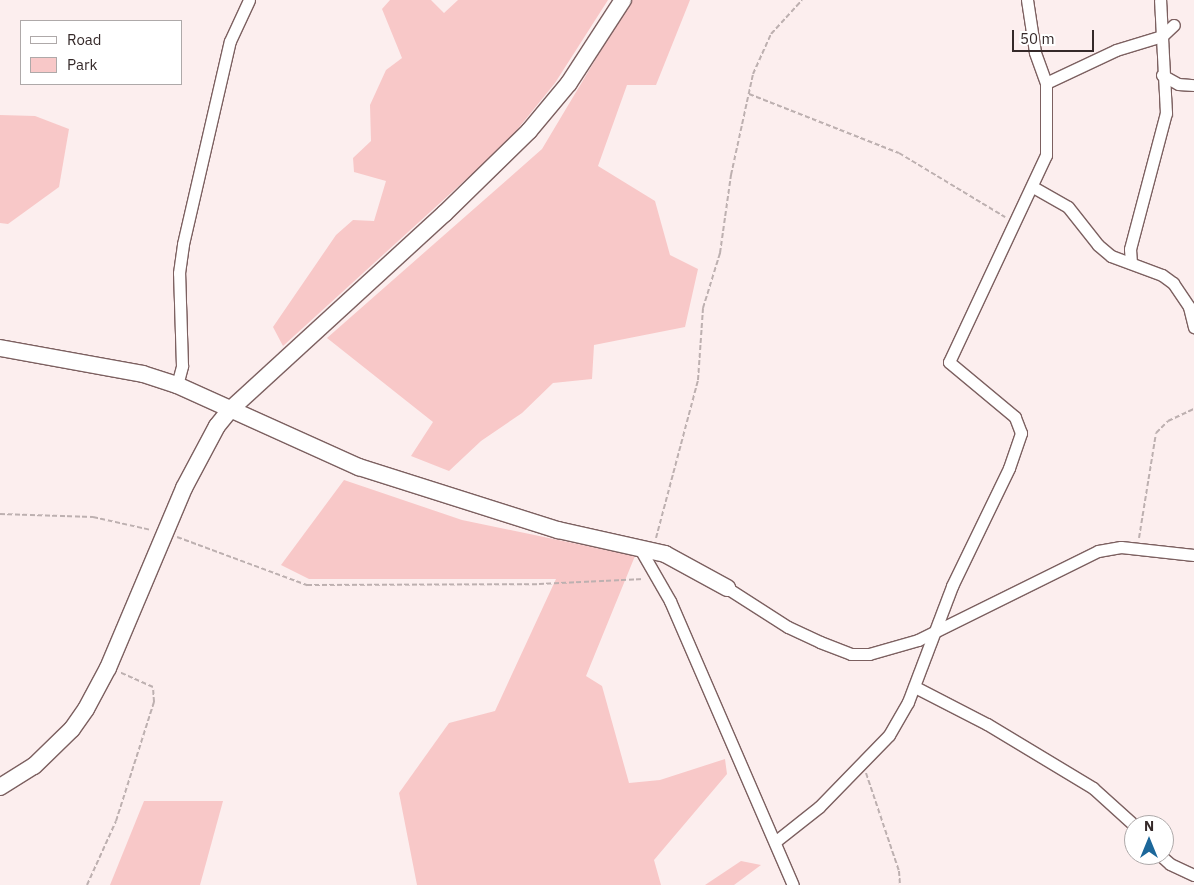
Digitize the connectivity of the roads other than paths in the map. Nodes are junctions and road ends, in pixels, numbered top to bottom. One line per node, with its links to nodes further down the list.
1 (249, 0): 14 (street)
2 (623, 0): 15 (street)
3 (1027, 0): 8 (street)
4 (1160, 0): 6 (street)
5 (1174, 25): 6 (street)
6 (1162, 36): 7 (street); 8 (street)
7 (1162, 75): 9 (street); 11 (street)
8 (1046, 83): 10 (street)
9 (1194, 84)
10 (1033, 187): 11 (street); 19 (street)
11 (1131, 263): 12 (street)
12 (1194, 327)
13 (0, 348): 14 (street)
14 (177, 385): 15 (street)
15 (231, 409): 16 (street); 21 (street)
16 (646, 548): 18 (street); 23 (street)
17 (1194, 554): 19 (street)
18 (727, 588): 19 (street)
19 (934, 632): 20 (street)
20 (914, 687): 22 (street); 23 (street)
21 (0, 787)
22 (1124, 816)
23 (776, 842): 26 (street)
24 (1172, 865): 25 (street)
25 (1194, 875)
26 (793, 885)

